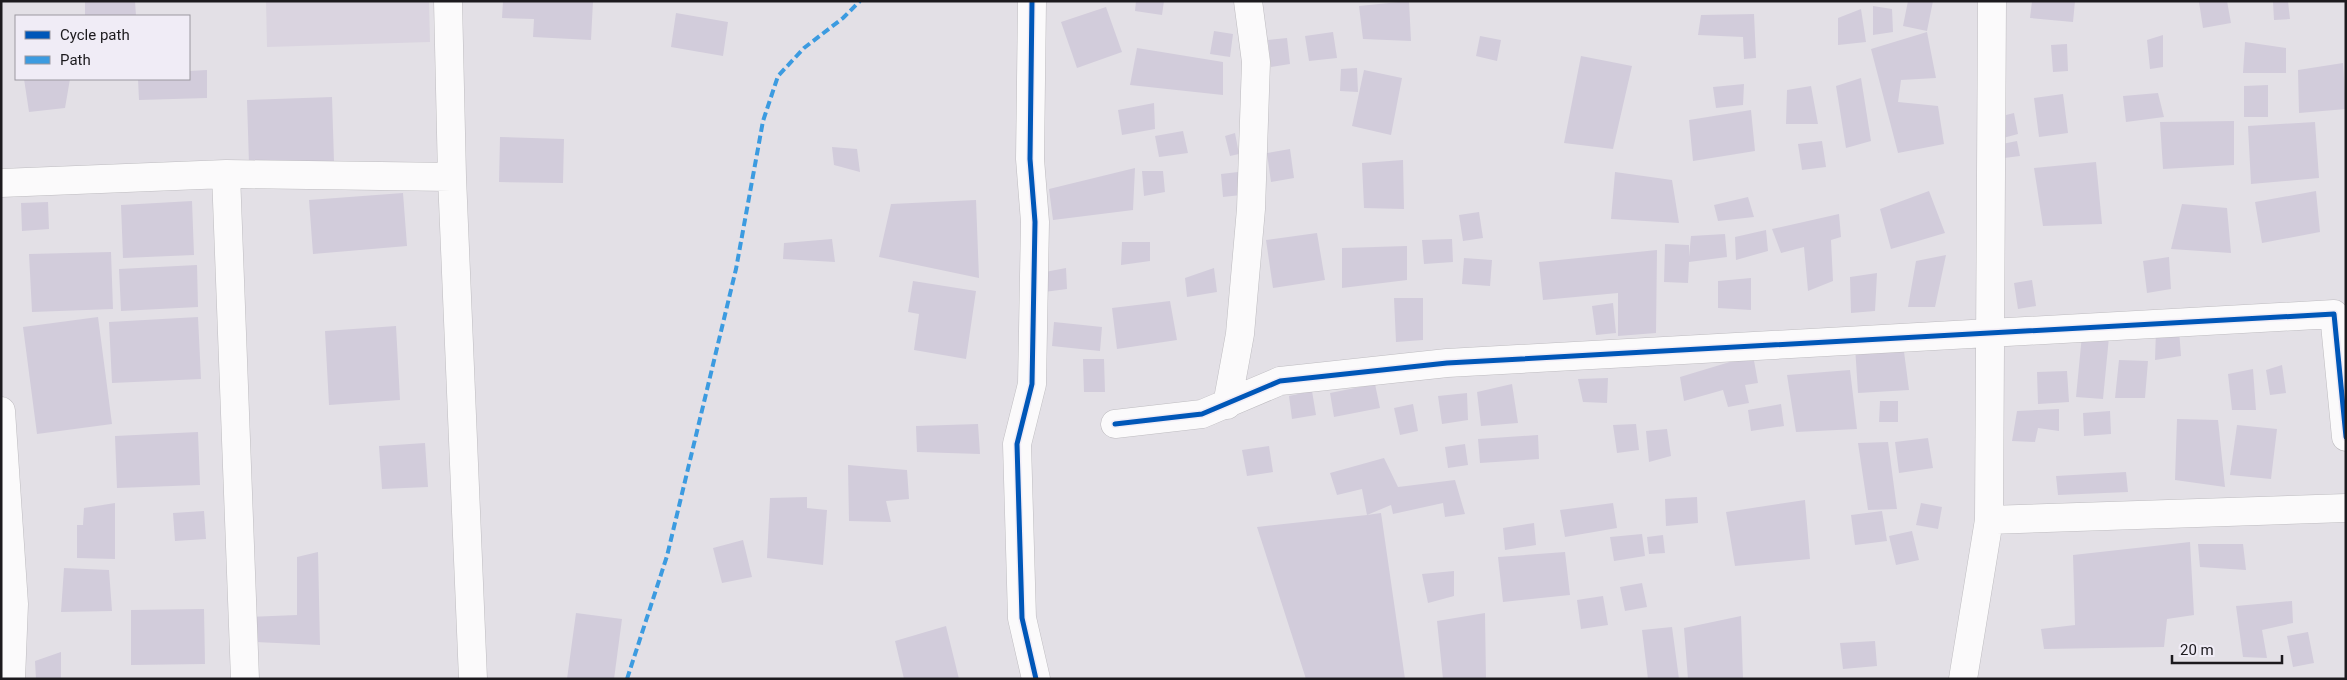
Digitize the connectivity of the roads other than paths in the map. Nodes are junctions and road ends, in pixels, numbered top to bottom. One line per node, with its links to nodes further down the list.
1 (448, 1): 6 (street)
2 (1032, 1): 20 (street)
3 (1248, 1): 10 (street)
4 (1992, 1): 9 (street)
5 (226, 174): 6 (street); 7 (street); 18 (street)
6 (452, 177): 19 (street)
7 (1, 184)
8 (2338, 312): 9 (street); 13 (street)
9 (1991, 333): 10 (street); 15 (street)
10 (1227, 405): 12 (street)
11 (1, 411): 16 (street)
12 (1115, 424)
13 (2346, 437)
14 (2346, 508): 15 (street)
15 (1989, 520): 21 (street)
16 (8, 605): 17 (street)
17 (11, 679)
18 (245, 679)
19 (473, 679)
20 (1036, 679)
21 (1963, 679)

